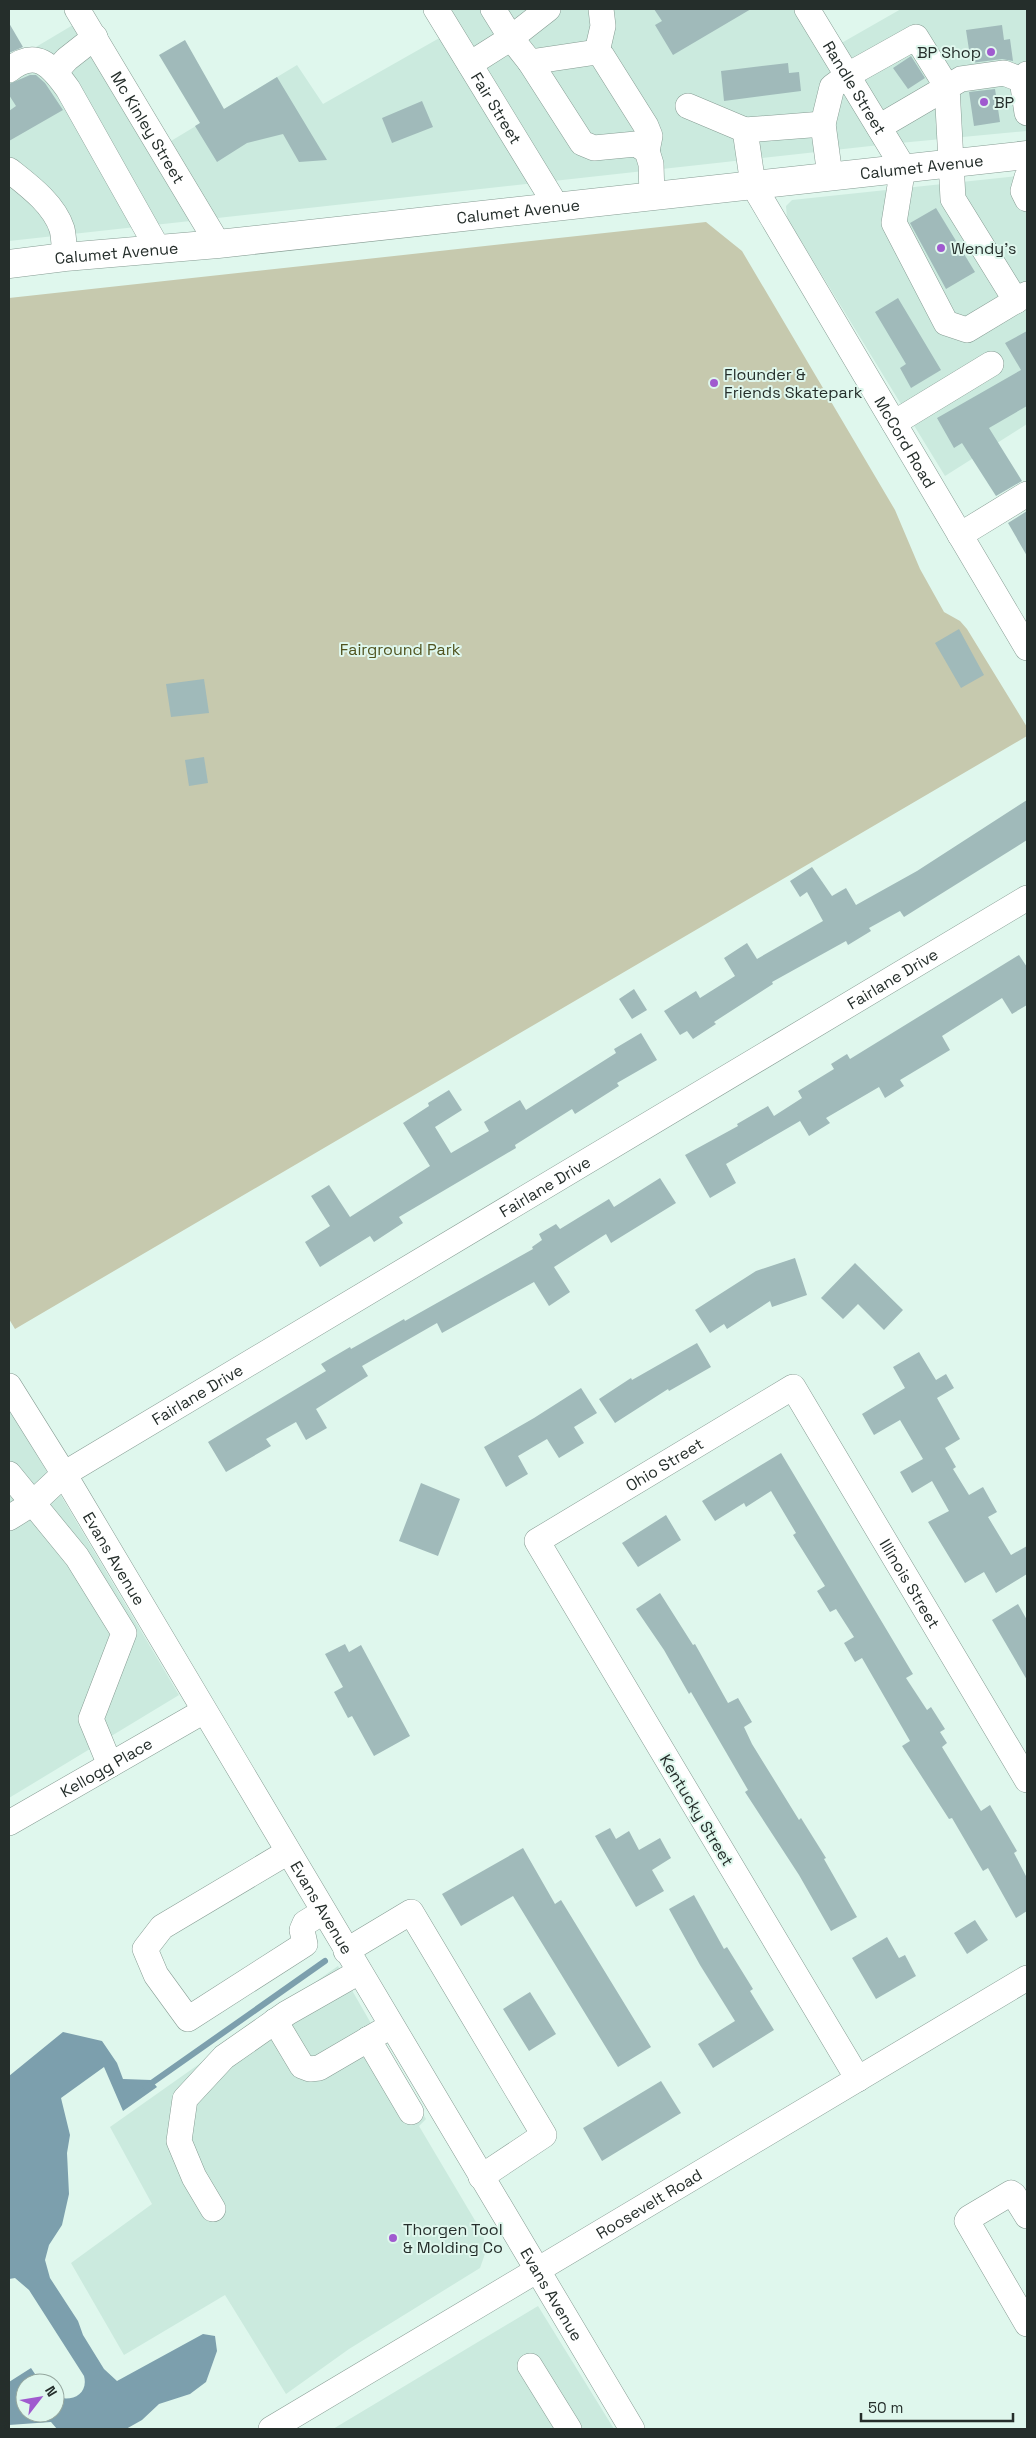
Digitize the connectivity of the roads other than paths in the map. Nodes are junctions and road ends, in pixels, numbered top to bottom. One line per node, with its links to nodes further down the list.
1 (77, 9): 7 (street, Mc Kinley Street)
2 (436, 9): 11 (street, Fair Street)
3 (493, 9): 8 (street)
4 (548, 9): 8 (street)
5 (601, 9): 9 (street)
6 (807, 9): 14 (street, Randle Street)
7 (95, 37): 13 (street); 33 (street, Mc Kinley Street)
8 (511, 38): 10 (street); 11 (street)
9 (596, 52): 10 (street); 22 (street)
10 (530, 62): 22 (street)
11 (470, 64): 32 (street, Fair Street)
12 (9, 70): 13 (street)
13 (56, 71): 34 (street)
14 (848, 75): 16 (street); 19 (street); 20 (street, Randle Street)
15 (1024, 77): 16 (street); 18 (street)
16 (947, 87): 20 (street); 24 (street)
17 (688, 106): 21 (street)
18 (1027, 112)
19 (823, 124): 21 (street); 27 (street)
20 (879, 127): 25 (street, Randle Street)
21 (745, 130): 29 (street)
22 (647, 151): 30 (street)
23 (1027, 155): 24 (main road, Calumet Avenue)
24 (952, 162): 25 (main road, Calumet Avenue); 37 (street)
25 (903, 167): 27 (main road, Calumet Avenue); 37 (street)
26 (9, 170): 35 (street)
27 (830, 176): 29 (main road, Calumet Avenue)
28 (1027, 177): 31 (street)
29 (753, 185): 30 (main road, Calumet Avenue); 39 (street, McCord Road)
30 (652, 196): 32 (main road, Calumet Avenue)
31 (1027, 199)
32 (557, 207): 33 (main road, Calumet Avenue)
33 (218, 244): 34 (main road, Calumet Avenue)
34 (158, 249): 35 (main road, Calumet Avenue)
35 (65, 256): 36 (main road, Calumet Avenue)
36 (9, 264)
37 (1022, 297)
38 (991, 364): 39 (street)
39 (894, 423): 41 (street, McCord Road)
40 (1027, 494): 41 (street)
41 (960, 535): 42 (street, McCord Road)
42 (1027, 648)
43 (1027, 898): 47 (street, Fairlane Drive)
44 (9, 1386): 47 (street, Evans Avenue)
45 (793, 1387): 50 (street, Ohio Street); 55 (street, Illinois Street)
46 (9, 1474): 48 (street)
47 (64, 1474): 48 (street, Fairlane Drive); 51 (street, Evans Avenue)
48 (33, 1503): 49 (street, Fairlane Drive); 52 (street)
49 (9, 1518)
50 (537, 1541): 65 (street, Kentucky Street)
51 (149, 1618): 52 (street); 53 (street, Evans Avenue)
52 (124, 1633): 54 (street)
53 (204, 1711): 54 (street, Kellogg Place); 57 (street, Evans Avenue)
54 (110, 1765): 56 (street, Kellogg Place)
55 (1027, 1780)
56 (9, 1823)
57 (288, 1852): 58 (street, Evans Avenue); 58 (street)
58 (323, 1912): 59 (street, Evans Avenue)
59 (346, 1951): 60 (street, Evans Avenue); 67 (street)
60 (359, 1972): 62 (street); 63 (street, Evans Avenue)
61 (1027, 1978): 65 (street, Roosevelt Road)
62 (275, 2021): 64 (street); 68 (street)
63 (391, 2026): 64 (street); 67 (street, Evans Avenue)
64 (368, 2039): 66 (street)
65 (858, 2079): 70 (street, Roosevelt Road)
66 (411, 2112)
67 (481, 2177): 70 (street, Evans Avenue)
68 (213, 2209)
69 (1027, 2216): 71 (street)
70 (536, 2271): 73 (street, Roosevelt Road); 74 (street, Evans Avenue)
71 (1027, 2324)
72 (530, 2366): 76 (street)
73 (305, 2421): 75 (street, Roosevelt Road)
74 (623, 2426)
75 (271, 2429)
76 (569, 2429)

